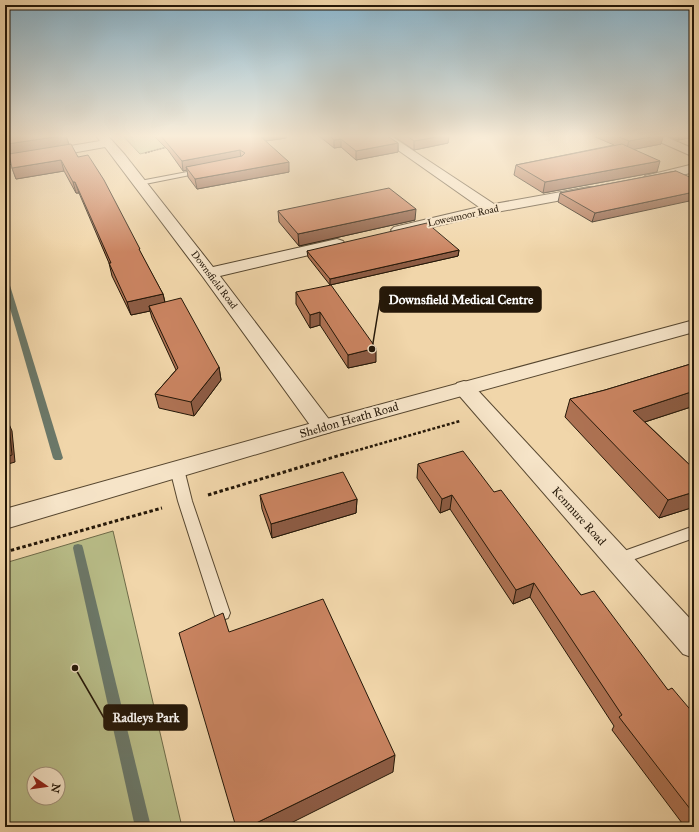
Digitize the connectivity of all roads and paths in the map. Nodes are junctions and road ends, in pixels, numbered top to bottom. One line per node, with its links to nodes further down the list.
1 (134, 175): 6 (street, Downsfield Road)
2 (181, 175): 6 (lane)
3 (441, 175): 8 (street)
4 (665, 175): 5 (street)
5 (638, 181)
6 (140, 183): 11 (street, Downsfield Road)
7 (600, 189): 8 (street, Lowesmoor Road)
8 (491, 209): 9 (street, Lowesmoor Road)
9 (384, 234)
10 (354, 240): 11 (street)
11 (209, 273): 15 (street, Downsfield Road)
12 (694, 326): 13 (street, Sheldon Heath Road)
13 (464, 388): 14 (street, Kenmure Road); 15 (street, Sheldon Heath Road)
14 (488, 415): 17 (path); 21 (street, Kenmure Road)
15 (323, 427): 16 (street, Sheldon Heath Road)
16 (177, 469): 17 (lane); 18 (street, Sheldon Heath Road)
17 (185, 502): 20 (path); 22 (lane)
18 (5, 519)
19 (694, 532): 21 (lane)
20 (5, 552)
21 (618, 559): 23 (street, Kenmure Road)
22 (222, 613)
23 (694, 644)

